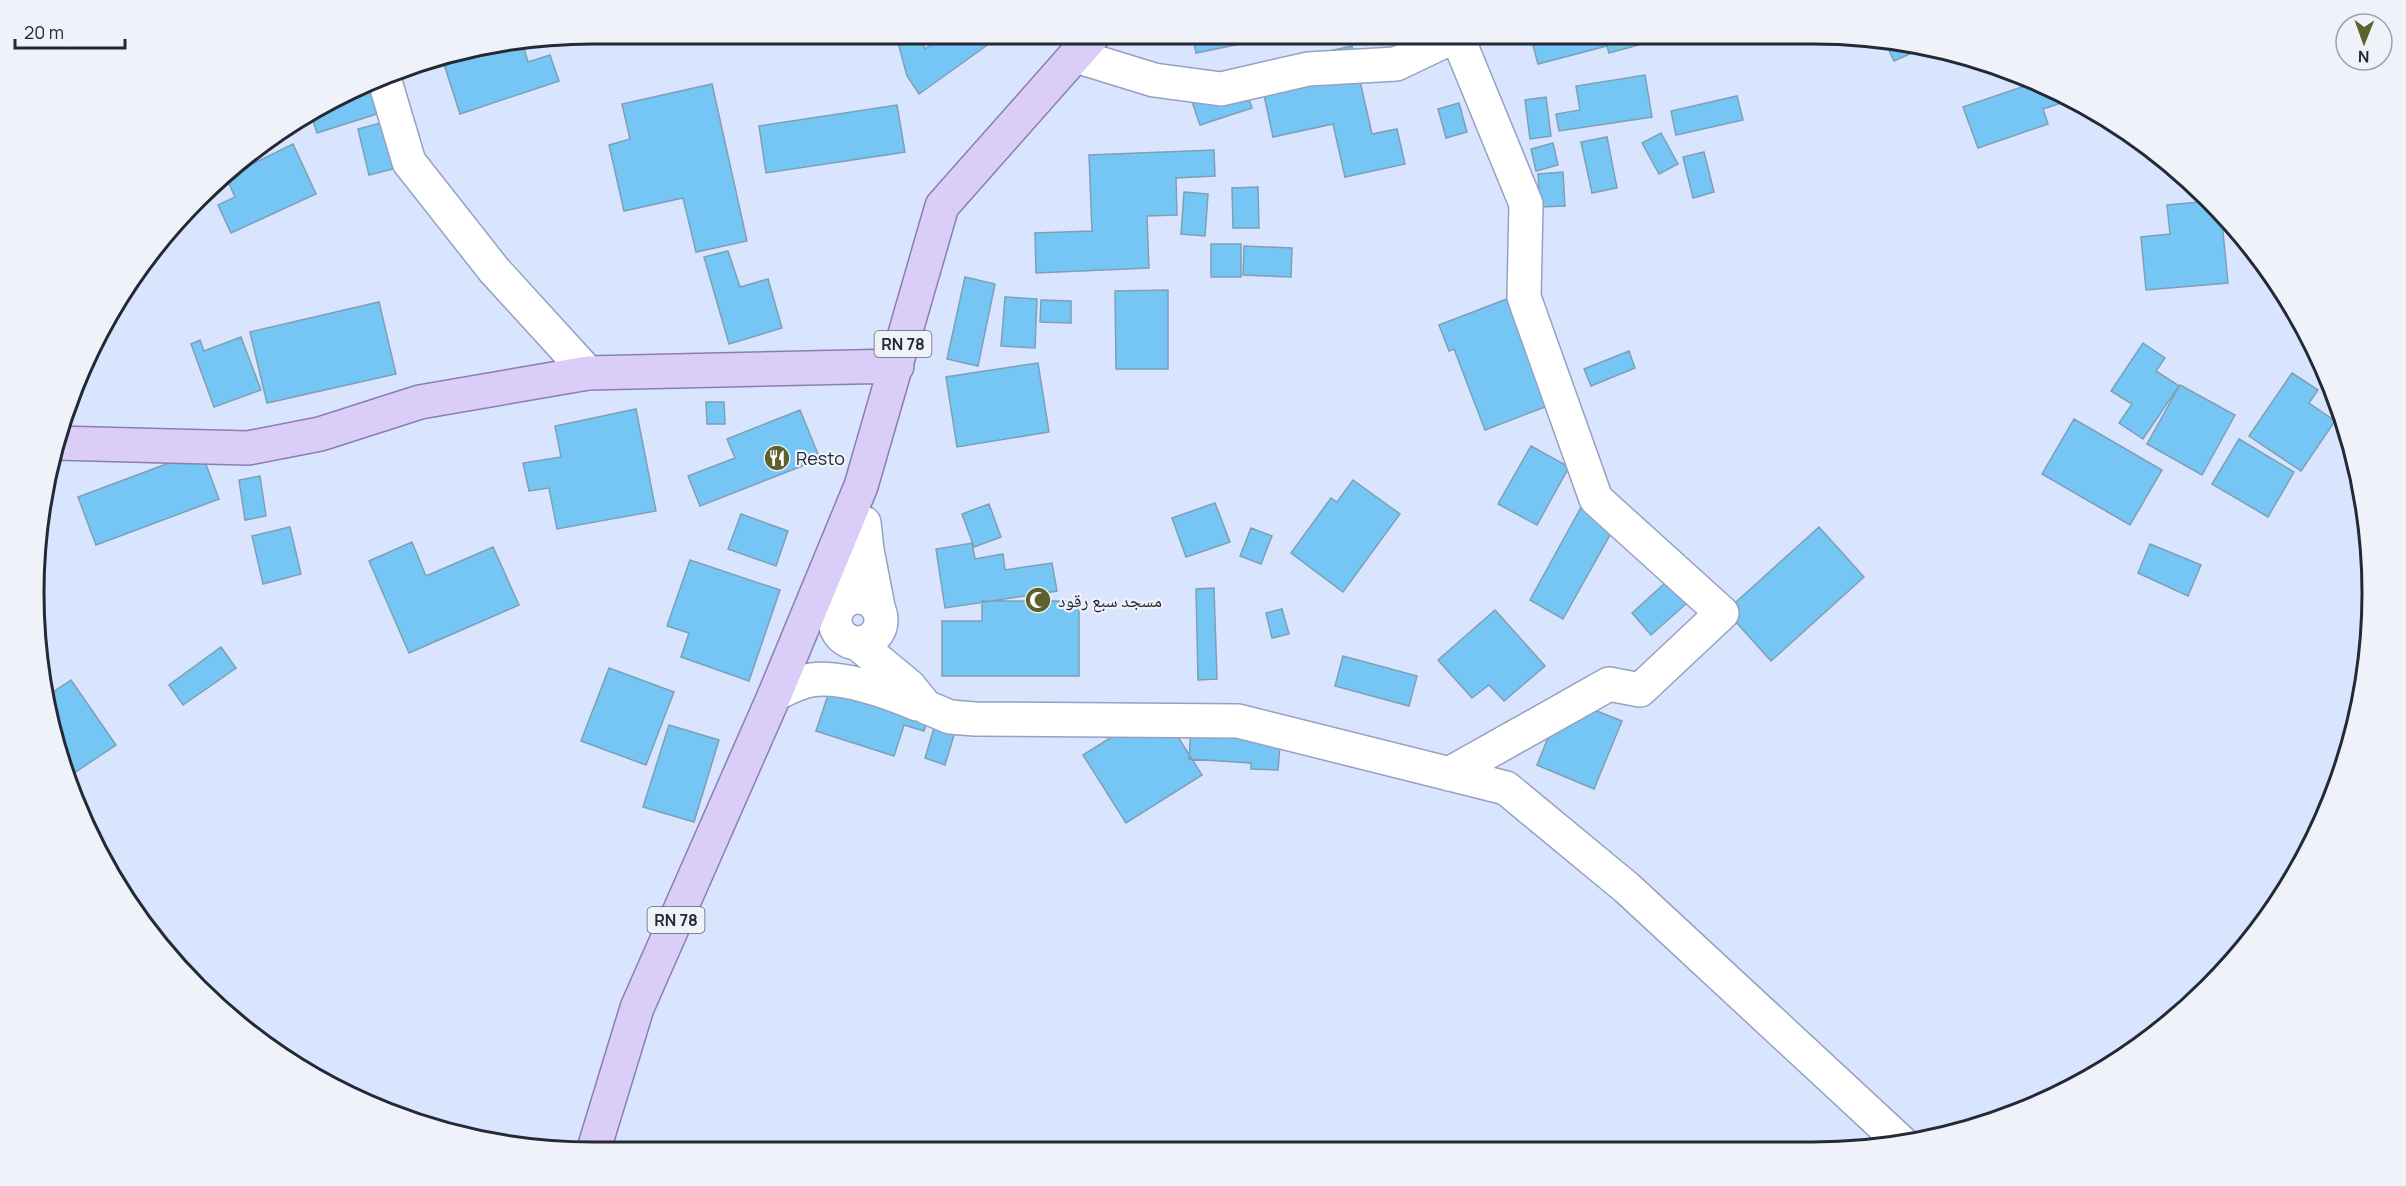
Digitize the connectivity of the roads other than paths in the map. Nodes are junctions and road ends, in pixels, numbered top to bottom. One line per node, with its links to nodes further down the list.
1 (1439, 44): 3 (street)
2 (1462, 44): 12 (street)
3 (1085, 45): 5 (main road, RN 78)
4 (386, 84): 6 (street)
5 (897, 366): 6 (main road); 8 (main road, RN 78)
6 (588, 373): 7 (main road)
7 (64, 443)
8 (861, 486): 9 (street); 9 (street); 10 (main road, RN 78)
9 (866, 630): 10 (street); 11 (street)
10 (775, 694): 11 (street); 14 (main road, RN 78)
11 (917, 697): 12 (street)
12 (1449, 774): 13 (street)
13 (1895, 1136)
14 (595, 1142)

